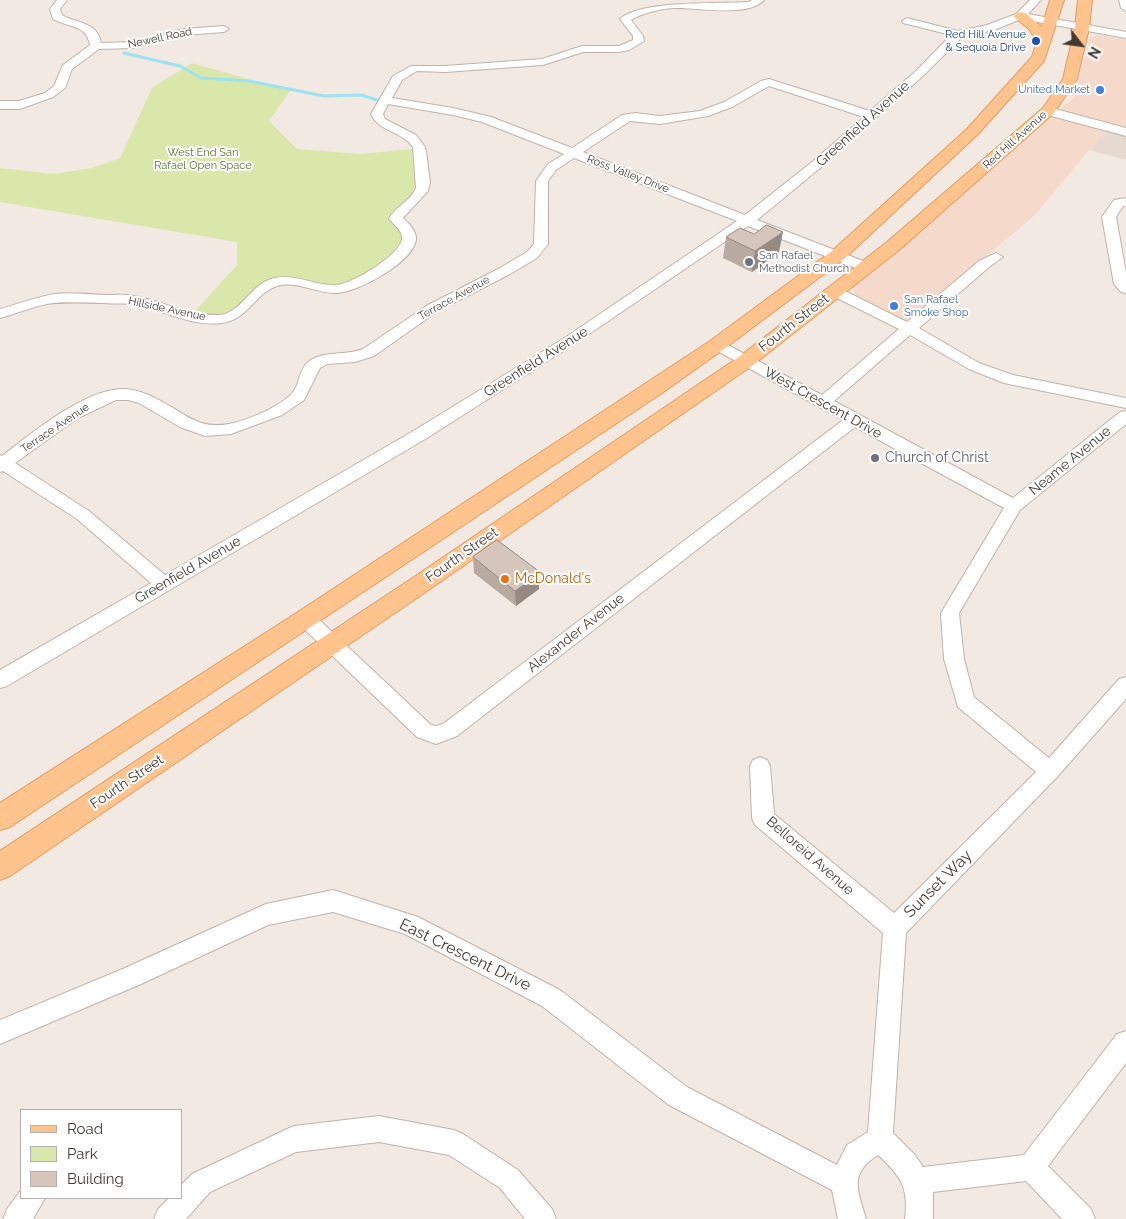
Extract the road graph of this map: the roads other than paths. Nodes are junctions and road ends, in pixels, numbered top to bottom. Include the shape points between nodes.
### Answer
1 (62, 0) edge
2 (759, 0) edge
3 (1036, 0) edge
4 (1085, 0) edge
5 (1124, 0) edge
6 (1056, 1) edge
7 (1126, 8) edge
8 (1020, 16) junction
9 (907, 21) dead end
10 (1049, 22) junction
11 (1082, 28) junction
12 (224, 29) dead end
13 (1125, 32) edge
14 (958, 34) junction
15 (1044, 40) junction
16 (96, 46) junction
17 (445, 68) joint
18 (385, 100) junction
19 (0, 105) edge
20 (1048, 111) junction
21 (871, 115) junction
22 (1126, 132) edge
23 (574, 152) junction
24 (1126, 202) edge
25 (748, 220) junction
26 (914, 228) joint
27 (838, 255) junction
28 (996, 257) dead end
29 (866, 267) junction
30 (1126, 289) edge
31 (834, 291) junction
32 (0, 314) edge
33 (908, 328) junction
34 (717, 345) junction
35 (746, 361) junction
36 (822, 403) junction
37 (1126, 403) edge
38 (1126, 416) edge
39 (853, 420) junction
40 (1, 464) edge
41 (1014, 506) junction
42 (164, 584) junction
43 (306, 620) junction
44 (331, 644) junction
45 (0, 680) edge
46 (1126, 685) edge
47 (760, 766) dead end
48 (1050, 771) junction
49 (0, 818) edge
50 (0, 867) edge
51 (895, 928) junction
52 (0, 1032) edge
53 (1126, 1043) edge
54 (880, 1139) junction
55 (1031, 1167) junction
56 (918, 1181) junction
57 (843, 1182) junction
58 (31, 1199) edge
59 (17, 1219) edge
60 (168, 1219) edge
61 (542, 1219) edge
62 (852, 1219) edge
63 (919, 1219) edge
64 (1082, 1219) edge

1 - 16 street via 55,10 57,17 90,30
2 - 17 street via 752,5 725,8 671,5 627,16 625,19 639,41 629,47 582,49 543,62
3 - 8 street
4 - 11 main road, Red Hill Avenue
5 - 7 street
6 - 10 main road
6 - 11 main road via 1070,23
8 - 10 street
8 - 14 street via 990,28
8 - 15 main road via 1034,26
9 - 14 street
10 - 11 street
10 - 15 main road
11 - 13 street
11 - 20 main road, Red Hill Avenue via 1070,79
12 - 16 street, Newell Road via 184,32 133,45
14 - 21 street, Greenfield Avenue via 920,73
15 - 27 main road, Fourth Street via 1039,58 972,132
16 - 19 street via 67,66 59,88 49,95 20,105
17 - 18 street, Hillside Avenue via 410,70 397,78
18 - 23 street, Ross Valley Drive via 488,118
18 - 32 street, Hillside Avenue via 378,118 401,130 419,148 423,188 396,219 408,234 409,241 404,249 357,284 329,289 273,282 225,319 206,318 135,300 63,298 40,301
20 - 22 street
20 - 26 main road, Red Hill Avenue
21 - 23 street, Terrace Avenue via 778,84 765,83 737,102 706,114 662,120 626,118
21 - 25 street, Greenfield Avenue
23 - 25 street, Ross Valley Drive
23 - 40 street, Terrace Avenue via 552,167 542,181 541,244 532,255 419,316 373,350 348,359 319,362 310,368 298,397 275,412 229,429 200,430 149,401 126,394 115,395 85,407
24 - 30 street via 1119,203 1109,217 1121,284
25 - 27 street, Ross Valley Drive
25 - 42 street, Greenfield Avenue via 571,340 446,418
26 - 29 main road, Fourth Street
27 - 29 street, Ross Valley Drive
27 - 34 main road, Fourth Street
28 - 33 street
29 - 31 main road, Fourth Street
31 - 33 street
31 - 35 main road, Fourth Street
33 - 36 street
33 - 37 street via 974,366 1010,380
34 - 35 street, West Crescent Drive
34 - 43 main road, Fourth Street
35 - 36 street, West Crescent Drive
35 - 44 main road, Fourth Street
36 - 39 street, West Crescent Drive
38 - 41 street, Neame Avenue
39 - 41 street, West Crescent Drive
39 - 44 street, Alexander Avenue via 450,730 436,735 424,731
40 - 42 street via 83,515
41 - 48 street via 950,613 954,660 965,701
42 - 45 street, Greenfield Avenue
43 - 44 street, Alexander Avenue
43 - 49 main road, Fourth Street
44 - 50 main road, Fourth Street
46 - 48 street, Sunset Way
47 - 51 street, Belloreid Avenue via 763,818
48 - 51 street, Sunset Way
51 - 54 street, Sunset Way
52 - 57 street, East Crescent Drive via 266,915 333,901 410,925 551,998 678,1096
53 - 55 street
54 - 56 street via 902,1157
54 - 57 street via 856,1154
55 - 56 street
55 - 64 street
56 - 63 street
57 - 62 street
58 - 59 street
60 - 61 street via 201,1183 294,1140 379,1129 454,1142 509,1179

